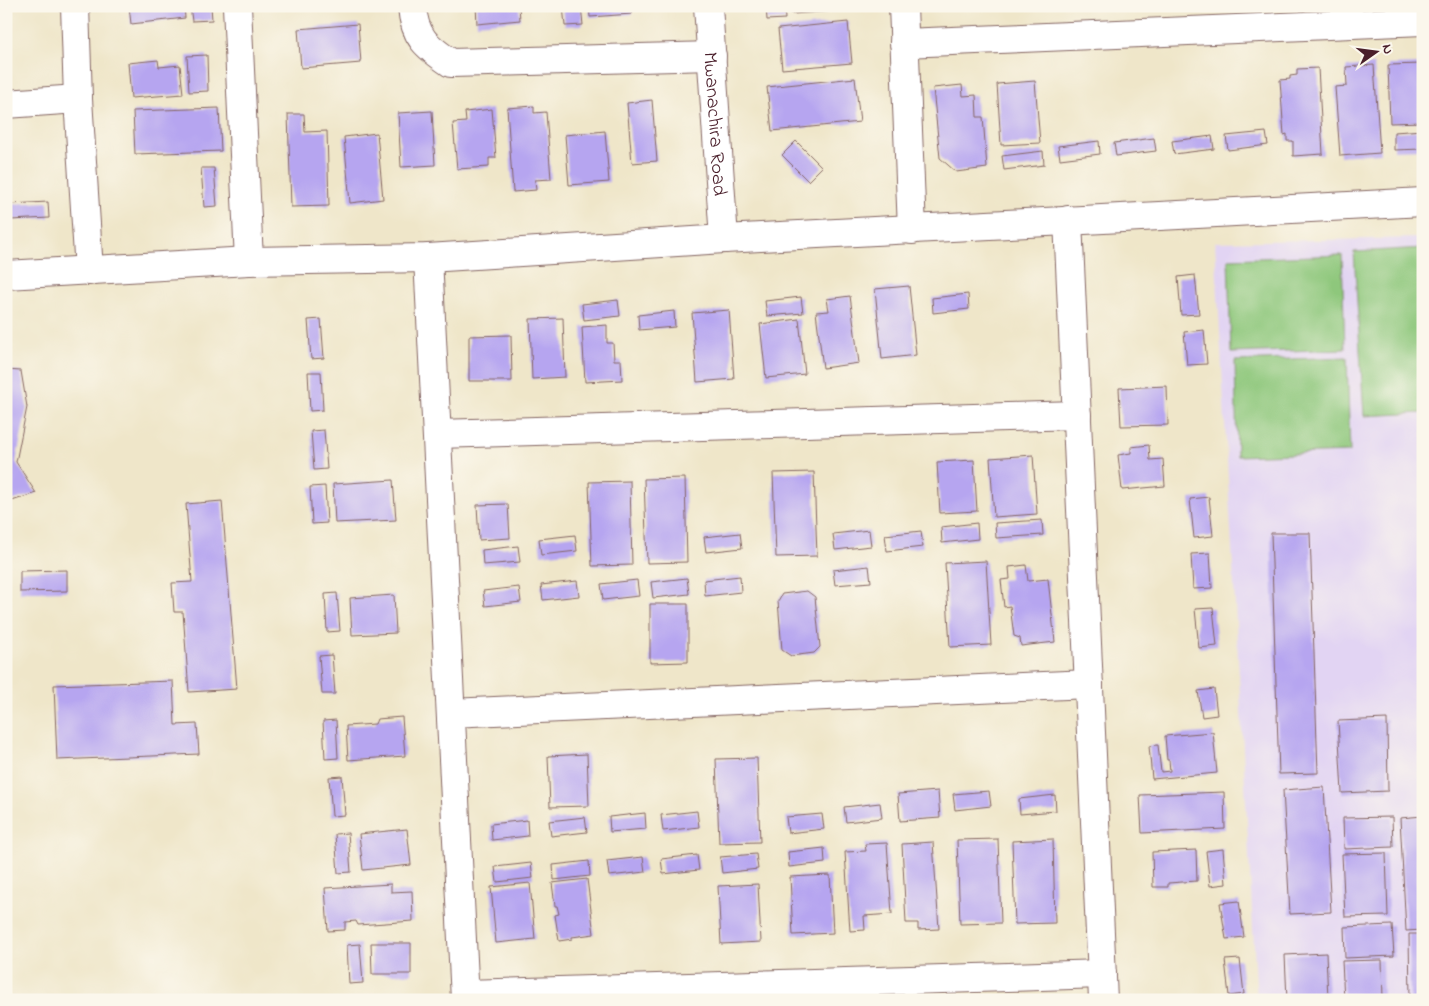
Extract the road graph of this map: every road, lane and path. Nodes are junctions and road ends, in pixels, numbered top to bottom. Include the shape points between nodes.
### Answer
1 (75, 6) edge
2 (237, 6) edge
3 (412, 6) edge
4 (708, 6) edge
5 (903, 6) edge
6 (1423, 21) edge
7 (904, 43) junction
8 (712, 56) junction
9 (78, 99) junction
10 (6, 104) edge
11 (1423, 202) edge
12 (1068, 220) junction
13 (912, 230) junction
14 (724, 239) junction
15 (428, 258) junction
16 (249, 261) junction
17 (89, 271) junction
18 (6, 275) edge
19 (1076, 415) junction
20 (437, 434) junction
21 (1089, 684) junction
22 (451, 713) junction
23 (1102, 987) edge
24 (465, 997) edge

1 - 9 street
2 - 16 street
3 - 8 street via 418,34 432,51 451,63
4 - 8 street, Mwanachira Road
5 - 7 street
6 - 7 street
7 - 13 street
8 - 14 street, Mwanachira Road
9 - 10 street
9 - 17 street
11 - 12 street
12 - 13 street
12 - 19 street
13 - 14 street
14 - 15 street
15 - 16 street
15 - 20 street
16 - 17 street
17 - 18 street
19 - 20 street
19 - 21 street
20 - 22 street
21 - 22 street
21 - 23 street
22 - 24 street
23 - 24 street

